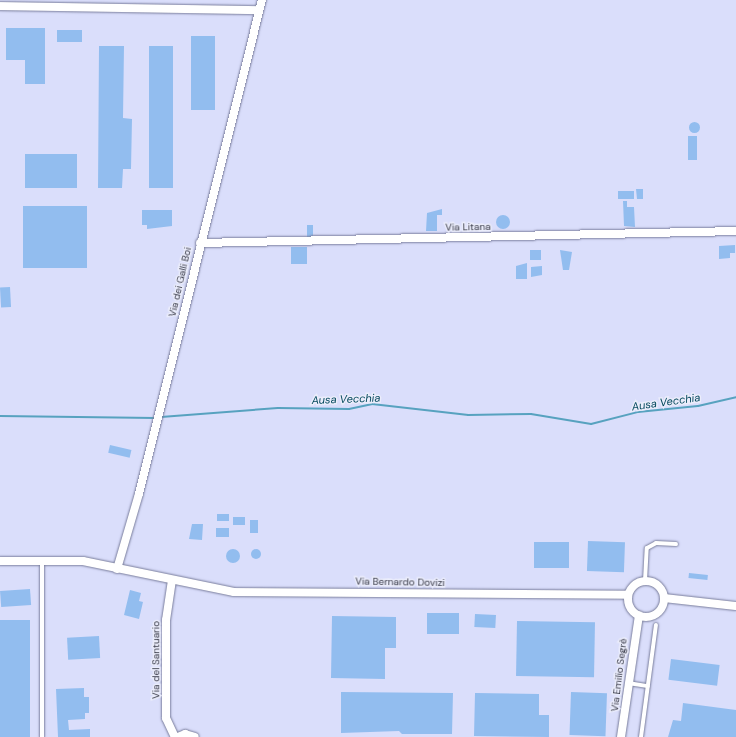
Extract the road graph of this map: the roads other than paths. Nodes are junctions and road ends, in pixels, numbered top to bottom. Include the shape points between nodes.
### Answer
1 (262, 0) edge
2 (0, 6) edge
3 (259, 10) junction
4 (736, 231) edge
5 (200, 243) junction
6 (676, 544) dead end
7 (42, 560) junction
8 (0, 561) edge
9 (117, 569) junction
10 (172, 580) junction
11 (645, 581) junction
12 (628, 595) junction
13 (664, 598) junction
14 (736, 606) edge
15 (639, 615) junction
16 (656, 625) dead end
17 (628, 683) junction
18 (648, 686) junction
19 (42, 737) edge
20 (176, 737) edge
21 (195, 737) edge
22 (621, 737) edge
23 (641, 737) edge

1 - 3 street, Via dei Galli Boi
2 - 3 street
3 - 5 street, Via dei Galli Boi
4 - 5 street, Via Litana
5 - 9 street, Via dei Galli Boi via 161,408
6 - 11 lane via 656,543 647,548
7 - 8 street, Via Bernardo Dovizi
7 - 9 street, Via Bernardo Dovizi via 83,561
7 - 19 lane
9 - 10 street, Via Bernardo Dovizi
10 - 12 street, Via Bernardo Dovizi via 234,592
10 - 20 street, Via del Santuario via 166,620 166,718
11 - 12 street via 634,585
11 - 13 street via 658,585
12 - 15 street via 629,606
13 - 14 street
13 - 15 street via 658,612 647,617
15 - 17 street, Via Emilio Segrè
16 - 18 lane
17 - 18 lane
17 - 22 street, Via Emilio Segrè
18 - 23 lane
20 - 21 street via 185,734

